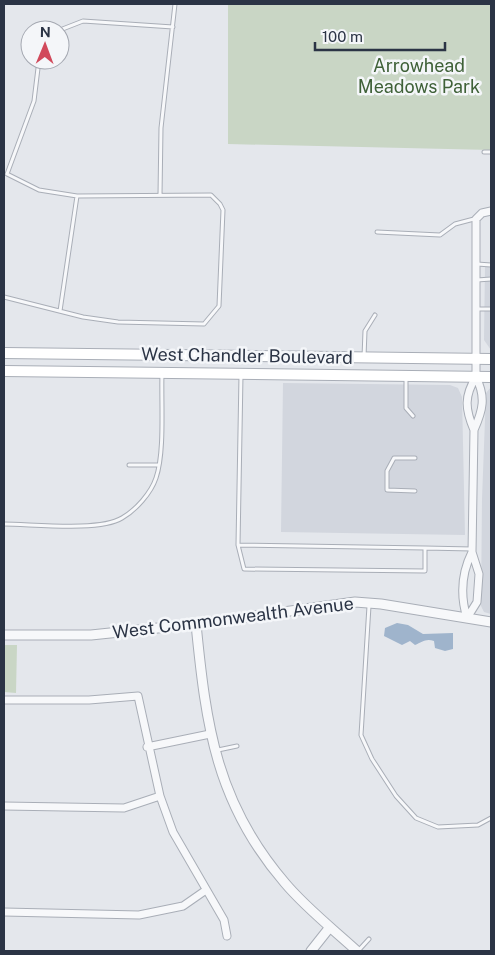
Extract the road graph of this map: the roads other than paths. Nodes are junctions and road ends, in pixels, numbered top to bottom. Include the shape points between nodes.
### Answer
1 (175, 4) edge
2 (70, 26) edge
3 (173, 27) junction
4 (38, 70) edge
5 (484, 152) dead end
6 (491, 152) edge
7 (160, 195) junction
8 (77, 196) junction
9 (491, 211) edge
10 (476, 219) junction
11 (377, 232) dead end
12 (476, 264) junction
13 (491, 265) edge
14 (491, 279) edge
15 (476, 280) junction
16 (4, 297) edge
17 (476, 309) junction
18 (491, 309) edge
19 (60, 312) junction
20 (375, 315) dead end
21 (4, 353) edge
22 (364, 358) junction
23 (491, 359) edge
24 (476, 368) junction
25 (4, 371) edge
26 (162, 374) junction
27 (241, 374) junction
28 (406, 376) junction
29 (491, 377) edge
30 (413, 416) dead end
31 (474, 430) junction
32 (415, 458) dead end
33 (129, 465) dead end
34 (158, 465) junction
35 (414, 491) dead end
36 (4, 524) edge
37 (238, 545) junction
38 (425, 548) junction
39 (472, 551) junction
40 (369, 602) junction
41 (467, 618) junction
42 (491, 622) edge
43 (196, 624) junction
44 (4, 635) edge
45 (4, 700) edge
46 (210, 734) junction
47 (237, 746) dead end
48 (147, 747) junction
49 (214, 751) junction
50 (160, 796) junction
51 (4, 806) edge
52 (491, 818) edge
53 (206, 890) junction
54 (4, 912) edge
55 (330, 927) junction
56 (227, 936) dead end
57 (369, 939) dead end
58 (311, 951) edge
59 (357, 951) edge

1 - 3 lane
2 - 3 lane via 83,21
3 - 7 lane via 161,128
4 - 8 lane via 34,101 7,174 39,190
5 - 6 lane
7 - 8 lane
7 - 19 lane via 211,195 223,210 218,306 211,317 204,324 118,322
8 - 19 lane
9 - 10 street
10 - 11 lane via 455,224 440,235
10 - 12 street
12 - 13 lane
12 - 15 street
14 - 15 lane
15 - 17 street
16 - 19 lane
17 - 18 lane
17 - 24 street
20 - 22 lane via 366,331
21 - 22 main road, West Chandler Boulevard
22 - 24 main road, West Chandler Boulevard
23 - 24 main road, West Chandler Boulevard
24 - 28 main road, West Chandler Boulevard
24 - 29 main road, West Chandler Boulevard
24 - 31 street via 483,390 481,414
24 - 31 street via 468,390 467,414
25 - 26 main road, West Chandler Boulevard
26 - 27 main road, West Chandler Boulevard
26 - 34 lane
27 - 28 main road, West Chandler Boulevard
27 - 37 lane
28 - 30 lane via 406,408
31 - 39 street
32 - 35 lane via 394,458 386,471 387,490
33 - 34 lane
34 - 36 lane via 156,478 143,500 121,519 94,526
37 - 38 lane
37 - 38 lane via 244,569 425,572
38 - 39 lane
39 - 41 street via 465,566 461,599
39 - 41 street via 479,574 478,602
40 - 41 street, West Commonwealth Avenue
40 - 43 street, West Commonwealth Avenue via 341,603
40 - 52 lane via 361,731 372,759 396,796 416,818 438,827 478,826
41 - 42 street, West Commonwealth Avenue
43 - 44 street, West Commonwealth Avenue via 91,635
43 - 46 street
45 - 48 street via 89,700 138,696
46 - 48 street
46 - 49 street
47 - 49 lane
48 - 50 street
49 - 55 street via 231,800 252,839 286,884
50 - 51 street via 124,808
50 - 53 street via 173,832
53 - 54 street via 183,906 139,915
53 - 56 street via 224,920
55 - 58 street
55 - 59 street
57 - 59 lane

